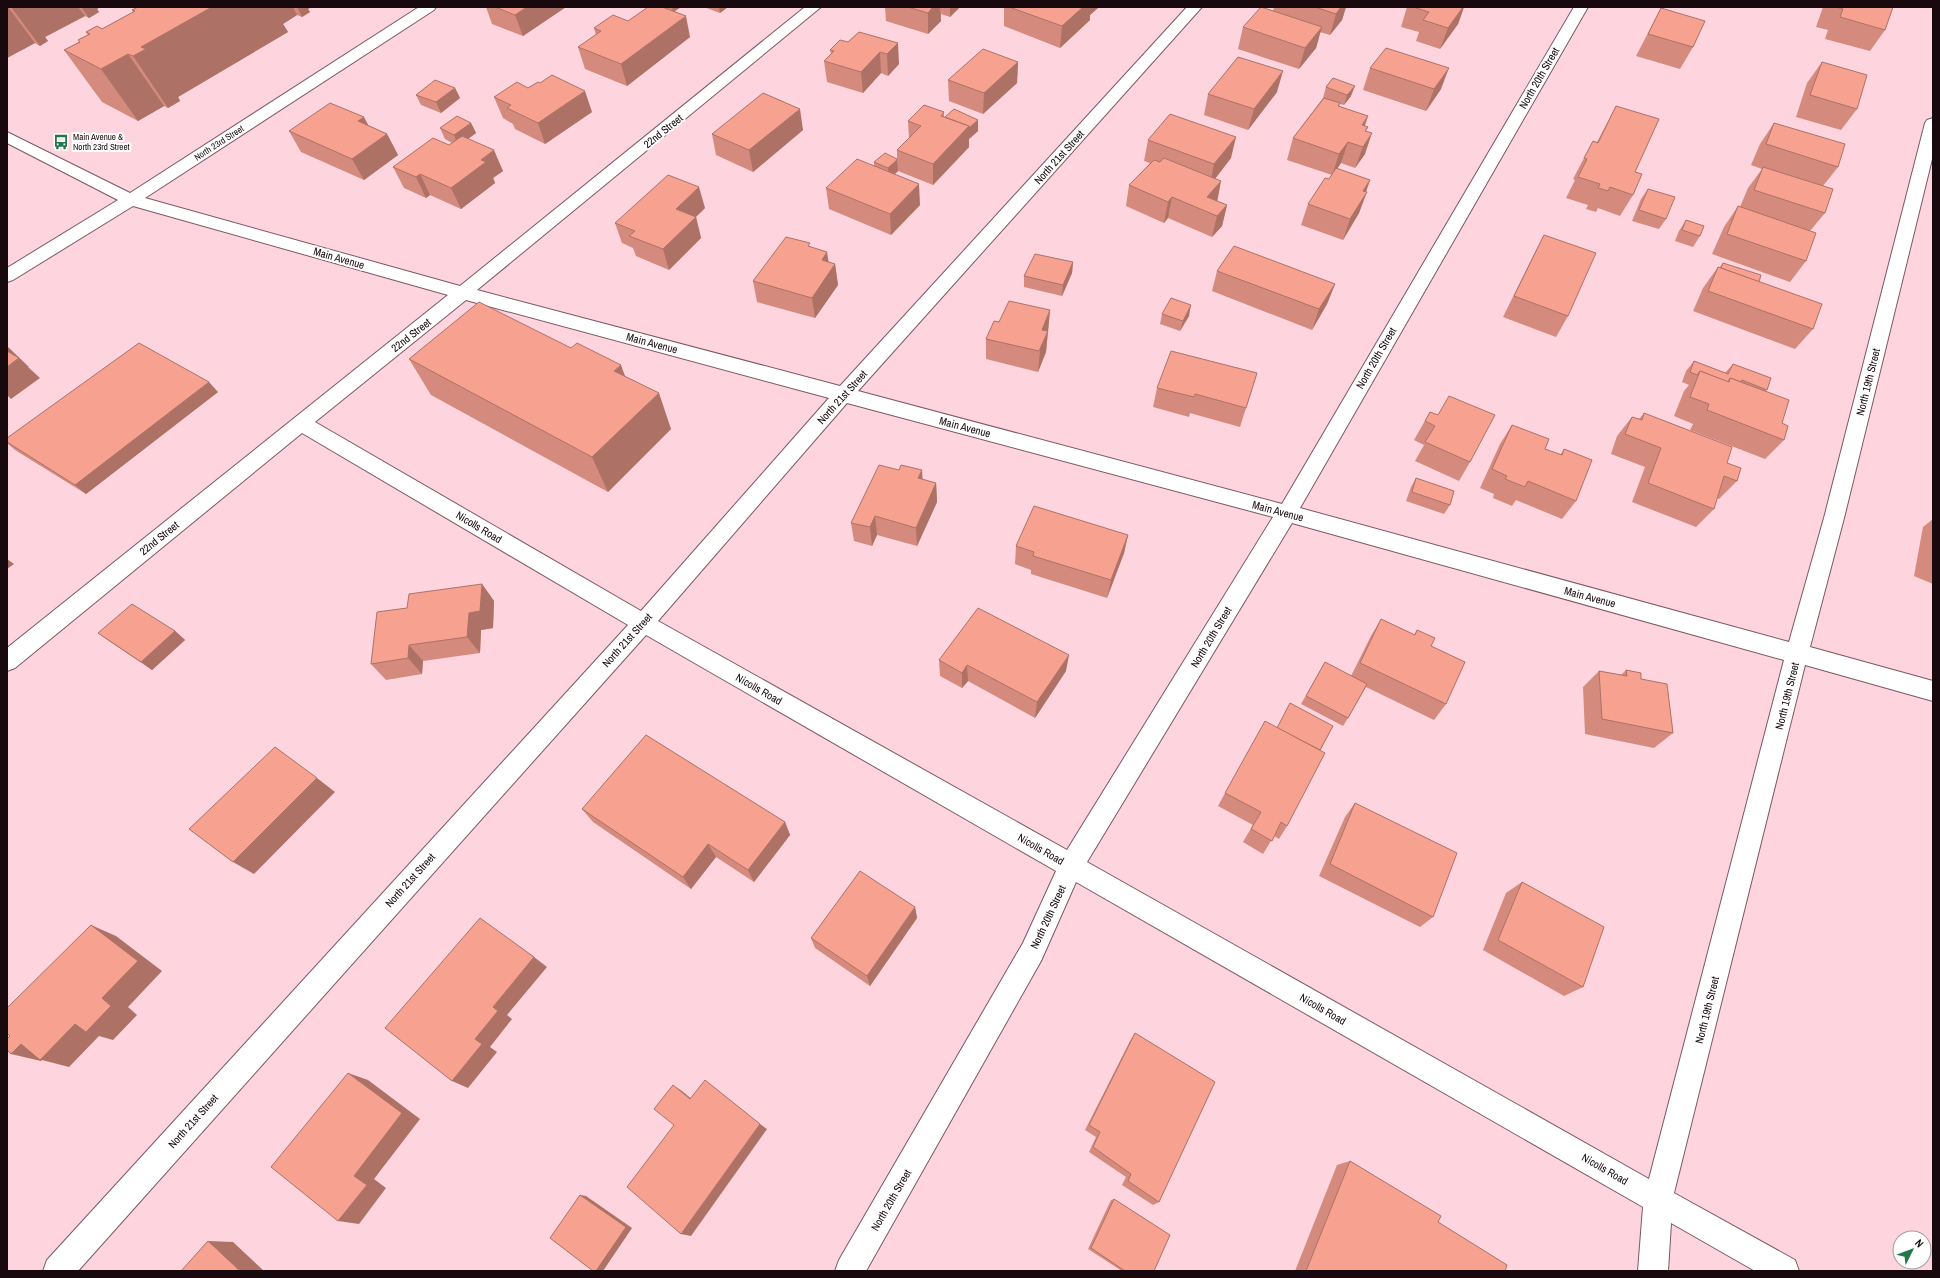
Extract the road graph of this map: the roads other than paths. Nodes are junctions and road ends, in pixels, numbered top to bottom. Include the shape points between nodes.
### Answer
1 (429, 7) edge
2 (814, 7) edge
3 (1195, 7) edge
4 (1581, 7) edge
5 (1933, 123) edge
6 (7, 137) edge
7 (131, 200) junction
8 (7, 276) edge
9 (464, 293) junction
10 (844, 395) junction
11 (301, 423) junction
12 (1287, 513) junction
13 (643, 623) junction
14 (1797, 654) junction
15 (7, 661) edge
16 (1933, 691) edge
17 (1072, 866) junction
18 (1658, 1199) junction
19 (58, 1271) edge
20 (850, 1271) edge
21 (1653, 1271) edge
22 (1784, 1271) edge

1 - 7 street, North 23rd Street
2 - 9 street, 22nd Street
3 - 10 street, North 21st Street
4 - 12 street, North 20th Street
5 - 14 street, North 19th Street via 1834,518
6 - 7 street, Main Avenue
7 - 8 street, North 23rd Street
7 - 9 street, Main Avenue
9 - 10 street, Main Avenue
9 - 11 street, 22nd Street
10 - 12 street, Main Avenue
10 - 13 street, North 21st Street
11 - 13 street, Nicolls Road
11 - 15 street, 22nd Street
12 - 14 street, Main Avenue
12 - 17 street, North 20th Street
13 - 17 street, Nicolls Road
13 - 19 street, North 21st Street
14 - 16 street, Main Avenue
14 - 18 street, North 19th Street
17 - 18 street, Nicolls Road
17 - 20 street, North 20th Street via 1032,952
18 - 21 street, North 19th Street
18 - 22 street, Nicolls Road

